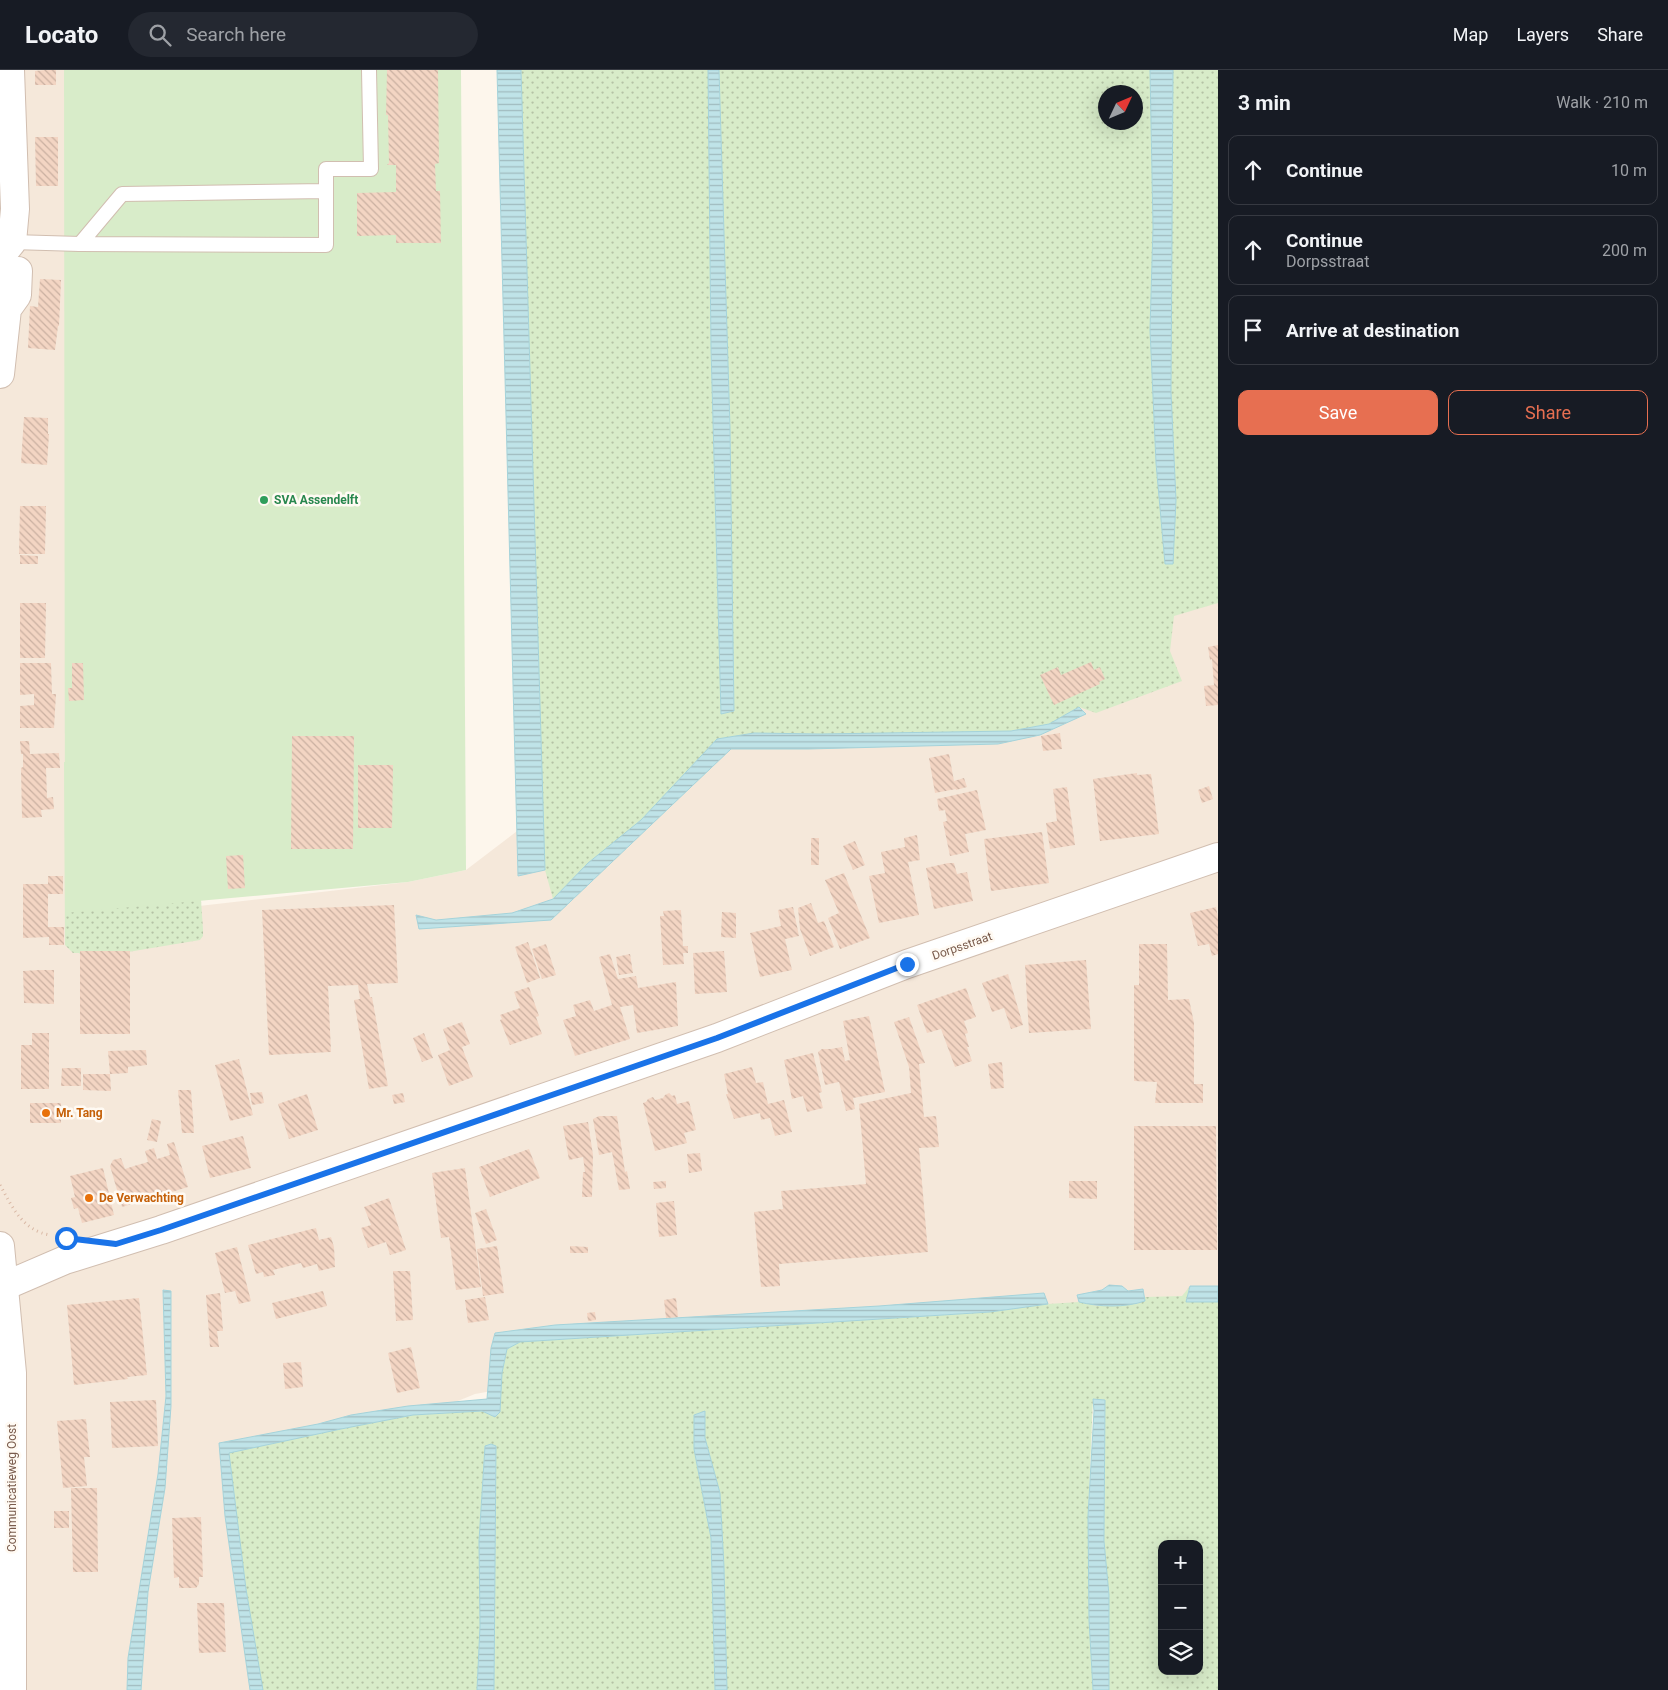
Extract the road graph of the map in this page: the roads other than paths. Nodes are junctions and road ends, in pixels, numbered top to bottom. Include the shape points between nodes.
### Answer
1 (10, 70) edge
2 (369, 70) edge
3 (326, 191) junction
4 (12, 242) junction
5 (80, 244) junction
6 (2, 297) edge
7 (0, 374) edge
8 (1218, 857) edge
9 (0, 1246) edge
10 (2, 1287) edge
11 (12, 1690) edge

1 - 4 street via 15,209
2 - 3 lane via 371,169 326,169
3 - 5 lane via 122,194
3 - 5 lane via 326,245
4 - 5 lane
4 - 6 street via 19,255 17,294
6 - 7 street
8 - 10 street, Dorpsstraat via 907,964 717,1038 66,1260
9 - 10 street, Communicatieweg Oost
10 - 11 street, Communicatieweg Oost via 12,1374

